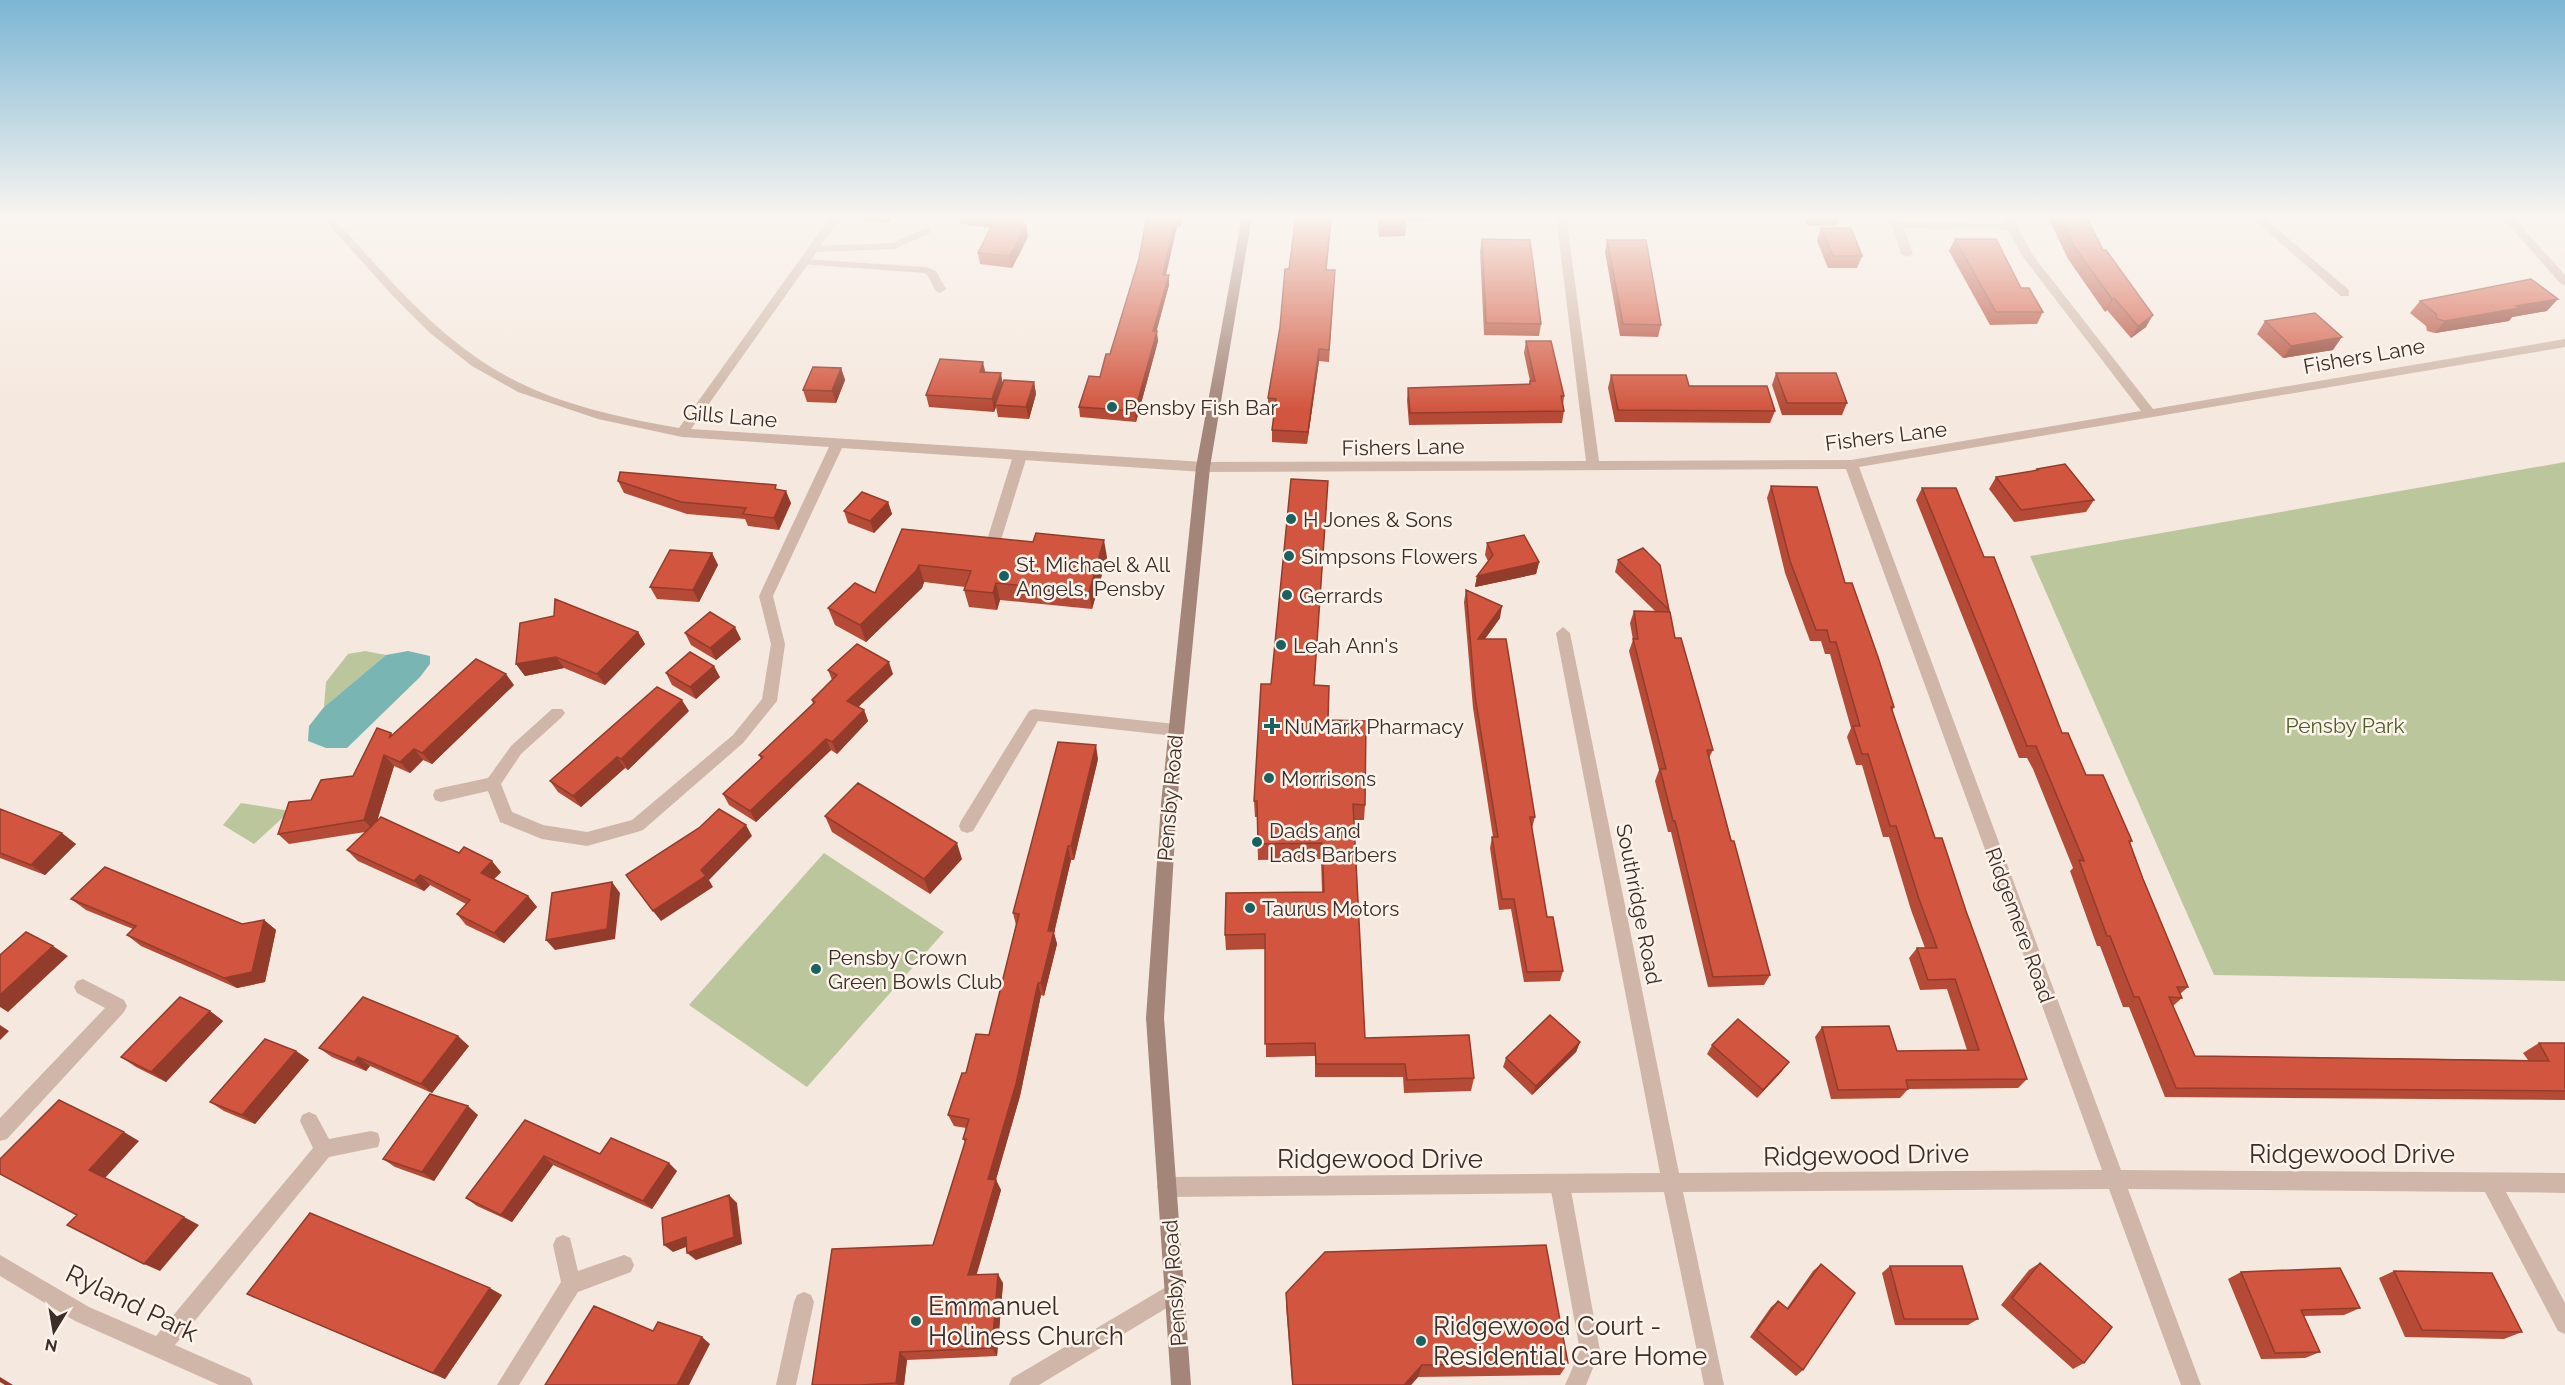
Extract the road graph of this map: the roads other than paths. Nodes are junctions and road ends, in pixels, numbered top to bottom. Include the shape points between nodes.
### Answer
1 (385, 281) edge
2 (791, 281) edge
3 (936, 281) edge
4 (1236, 281) edge
5 (1570, 281) edge
6 (2047, 281) edge
7 (2331, 281) edge
8 (940, 289) dead end
9 (2345, 293) dead end
10 (2565, 343) edge
11 (2150, 414) junction
12 (682, 433) junction
13 (837, 444) junction
14 (1020, 456) junction
15 (1593, 464) junction
16 (1851, 464) junction
17 (1203, 467) junction
18 (994, 540) edge
19 (1563, 633) dead end
20 (557, 713) dead end
21 (1175, 730) junction
22 (493, 783) junction
23 (441, 795) dead end
24 (967, 826) dead end
25 (83, 987) dead end
26 (309, 1121) dead end
27 (0, 1132) edge
28 (371, 1140) dead end
29 (324, 1149) junction
30 (2114, 1179) junction
31 (2490, 1182) junction
32 (2565, 1183) edge
33 (1672, 1184) junction
34 (1560, 1185) junction
35 (1167, 1187) junction
36 (563, 1245) dead end
37 (0, 1265) edge
38 (624, 1265) dead end
39 (571, 1284) junction
40 (1173, 1293) junction
41 (804, 1302) dead end
42 (2565, 1324) edge
43 (159, 1348) junction
44 (238, 1384) edge
45 (507, 1385) edge
46 (786, 1385) edge
47 (1019, 1385) edge
48 (1181, 1385) edge
49 (1575, 1385) edge
50 (1714, 1385) edge
51 (2192, 1385) edge

1 - 12 street, Gills Lane via 413,311 477,364 534,394 617,422
2 - 12 street
3 - 8 street
4 - 17 main road, Pensby Road
5 - 15 street
6 - 11 street
7 - 9 street
10 - 11 street, Fishers Lane
11 - 16 street, Fishers Lane
12 - 13 street, Gills Lane
13 - 14 street, Gills Lane
13 - 22 street via 766,596 778,644 769,701 738,739 637,825 587,839 542,832 506,817
14 - 17 street, Gills Lane
14 - 18 street
15 - 16 street, Fishers Lane
15 - 17 street, Fishers Lane
16 - 30 street, Ridgemere Road
17 - 21 main road, Pensby Road
19 - 33 street, Southridge Road
20 - 22 street via 516,750
21 - 24 street via 1034,715
21 - 35 main road, Pensby Road via 1155,1018
22 - 23 street
25 - 27 street via 118,1006
26 - 29 street
28 - 29 street
29 - 43 street
30 - 31 street, Ridgewood Drive
30 - 33 street, Ridgewood Drive
30 - 51 street, Ridgemere Road
31 - 32 street, Ridgewood Drive
31 - 42 street
33 - 34 street, Ridgewood Drive
33 - 50 street, Southridge Road
34 - 35 street, Ridgewood Drive
34 - 49 street via 1590,1351
35 - 40 main road, Pensby Road
36 - 39 street
37 - 43 street, Ryland Park via 82,1314
38 - 39 street
39 - 45 street
40 - 47 street
40 - 48 main road, Pensby Road
41 - 46 street
43 - 44 street, Ryland Park

